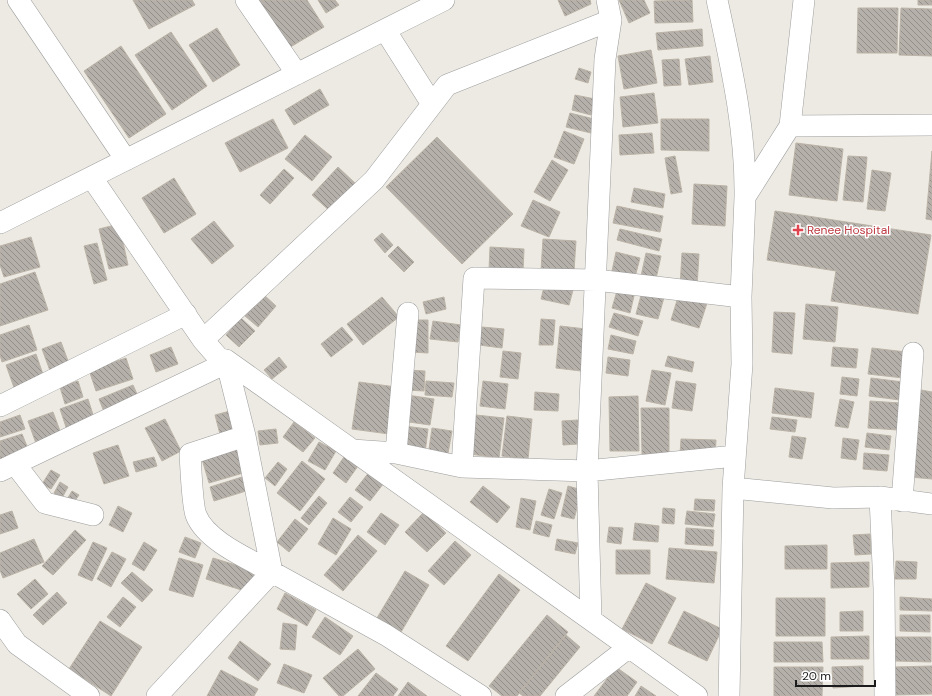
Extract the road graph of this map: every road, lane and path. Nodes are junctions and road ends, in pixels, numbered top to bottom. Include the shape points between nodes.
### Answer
1 (18, 0) edge
2 (246, 0) edge
3 (716, 0) edge
4 (804, 0) edge
5 (438, 2) edge
6 (609, 10) edge
7 (385, 30) junction
8 (297, 74) junction
9 (432, 104) junction
10 (932, 125) edge
11 (790, 126) junction
12 (126, 160) junction
13 (92, 178) junction
14 (745, 196) junction
15 (0, 223) edge
16 (596, 280) junction
17 (741, 297) junction
18 (408, 313) dead end
19 (186, 314) junction
20 (203, 340) junction
21 (913, 353) dead end
22 (225, 362) junction
23 (0, 406) edge
24 (245, 436) junction
25 (352, 450) junction
26 (396, 454) junction
27 (734, 456) junction
28 (7, 467) edge
29 (462, 467) junction
30 (587, 471) junction
31 (733, 488) junction
32 (880, 497) junction
33 (902, 501) junction
34 (932, 504) edge
35 (93, 515) dead end
36 (272, 572) junction
37 (0, 620) edge
38 (591, 620) junction
39 (628, 648) junction
40 (89, 696) edge
41 (156, 696) edge
42 (481, 696) edge
43 (566, 696) edge
44 (698, 696) edge
45 (728, 696) edge
46 (885, 696) edge

1 - 12 street
2 - 8 street
3 - 14 street via 736,86 745,163
4 - 11 street
5 - 7 street
6 - 9 street via 447,85
6 - 16 street
7 - 8 street
7 - 9 street
8 - 12 street
9 - 20 street via 374,180
10 - 11 street
11 - 14 street
12 - 13 street
13 - 15 street
13 - 19 street
14 - 17 street
16 - 17 street
16 - 29 street via 474,278
16 - 30 street
17 - 27 street via 742,364
18 - 26 street
19 - 20 street
19 - 23 street
20 - 22 street
21 - 33 street
22 - 24 street
22 - 25 street
22 - 28 street
24 - 36 street
24 - 36 street via 190,454 196,515 204,528 216,539
25 - 26 street
25 - 38 street
26 - 29 street
27 - 30 street
27 - 31 street
28 - 35 street via 45,503
29 - 30 street
30 - 38 street
31 - 32 street via 833,498
31 - 45 street
32 - 33 street
32 - 46 street
33 - 34 street
36 - 41 street
36 - 42 street via 386,635
37 - 40 street via 17,644
38 - 39 street
39 - 43 street
39 - 44 street

